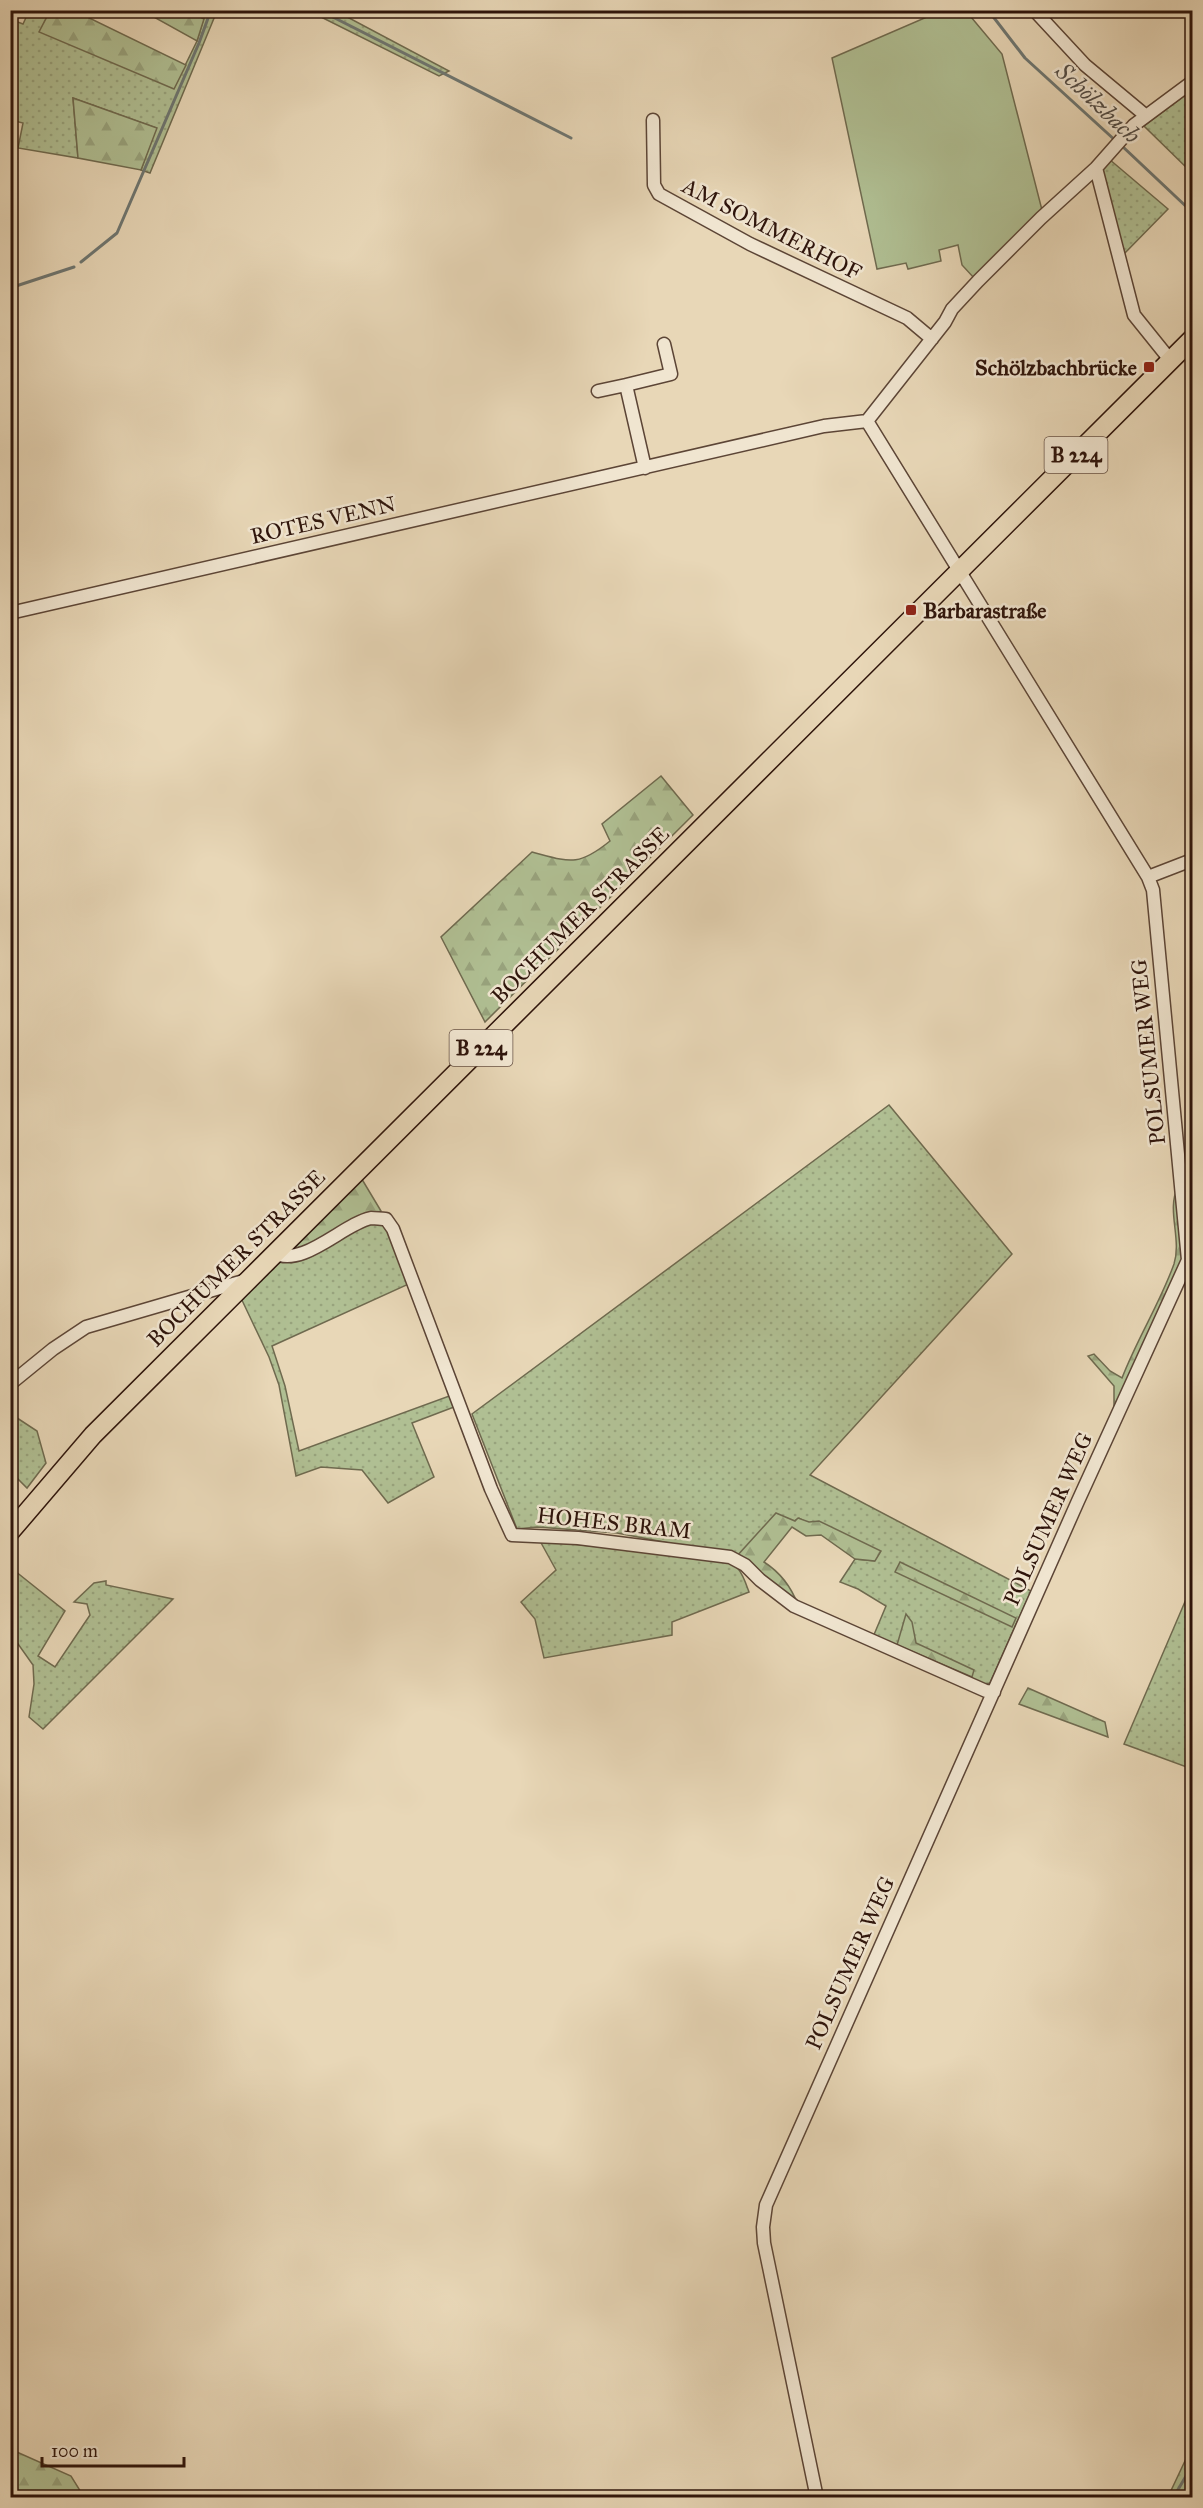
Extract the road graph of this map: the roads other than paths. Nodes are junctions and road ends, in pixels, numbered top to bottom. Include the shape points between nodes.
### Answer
1 (1034, 10) edge
2 (1192, 82) edge
3 (1145, 115) junction
4 (653, 120) dead end
5 (1096, 168) junction
6 (932, 339) junction
7 (1192, 339) edge
8 (664, 344) dead end
9 (1170, 361) junction
10 (626, 385) junction
11 (598, 391) dead end
12 (867, 421) junction
13 (645, 468) junction
14 (959, 570) junction
15 (10, 613) edge
16 (1192, 860) edge
17 (1148, 877) junction
18 (274, 1253) junction
19 (247, 1280) junction
20 (10, 1384) edge
21 (10, 1532) edge
22 (994, 1692) junction
23 (817, 2498) edge

1 - 3 street via 1085,65
2 - 3 street
3 - 5 street
4 - 6 street, AM SOMMERHOF via 654,185 659,195 750,244 907,318
5 - 6 street via 978,281
5 - 9 street via 1134,315
6 - 12 street
7 - 9 main road, BOCHUMER STRASSE / B 224
8 - 10 street via 671,374
9 - 14 main road, BOCHUMER STRASSE / B 224
10 - 11 street
10 - 13 street
12 - 13 street, ROTES VENN via 824,426
12 - 14 street
13 - 15 street, ROTES VENN
14 - 17 street, POLSUMER WEG
14 - 18 main road, BOCHUMER STRASSE / B 224
16 - 17 street
17 - 22 street, POLSUMER WEG via 1154,901 1188,1260
18 - 19 main road, BOCHUMER STRASSE / B 224
18 - 22 street, HOHES BRAM via 293,1255 372,1218 386,1219 512,1535 578,1538 730,1557 794,1606
19 - 20 street via 86,1327
19 - 21 main road, BOCHUMER STRASSE / B 224 via 93,1435
22 - 23 street, POLSUMER WEG via 764,2212 764,2243

